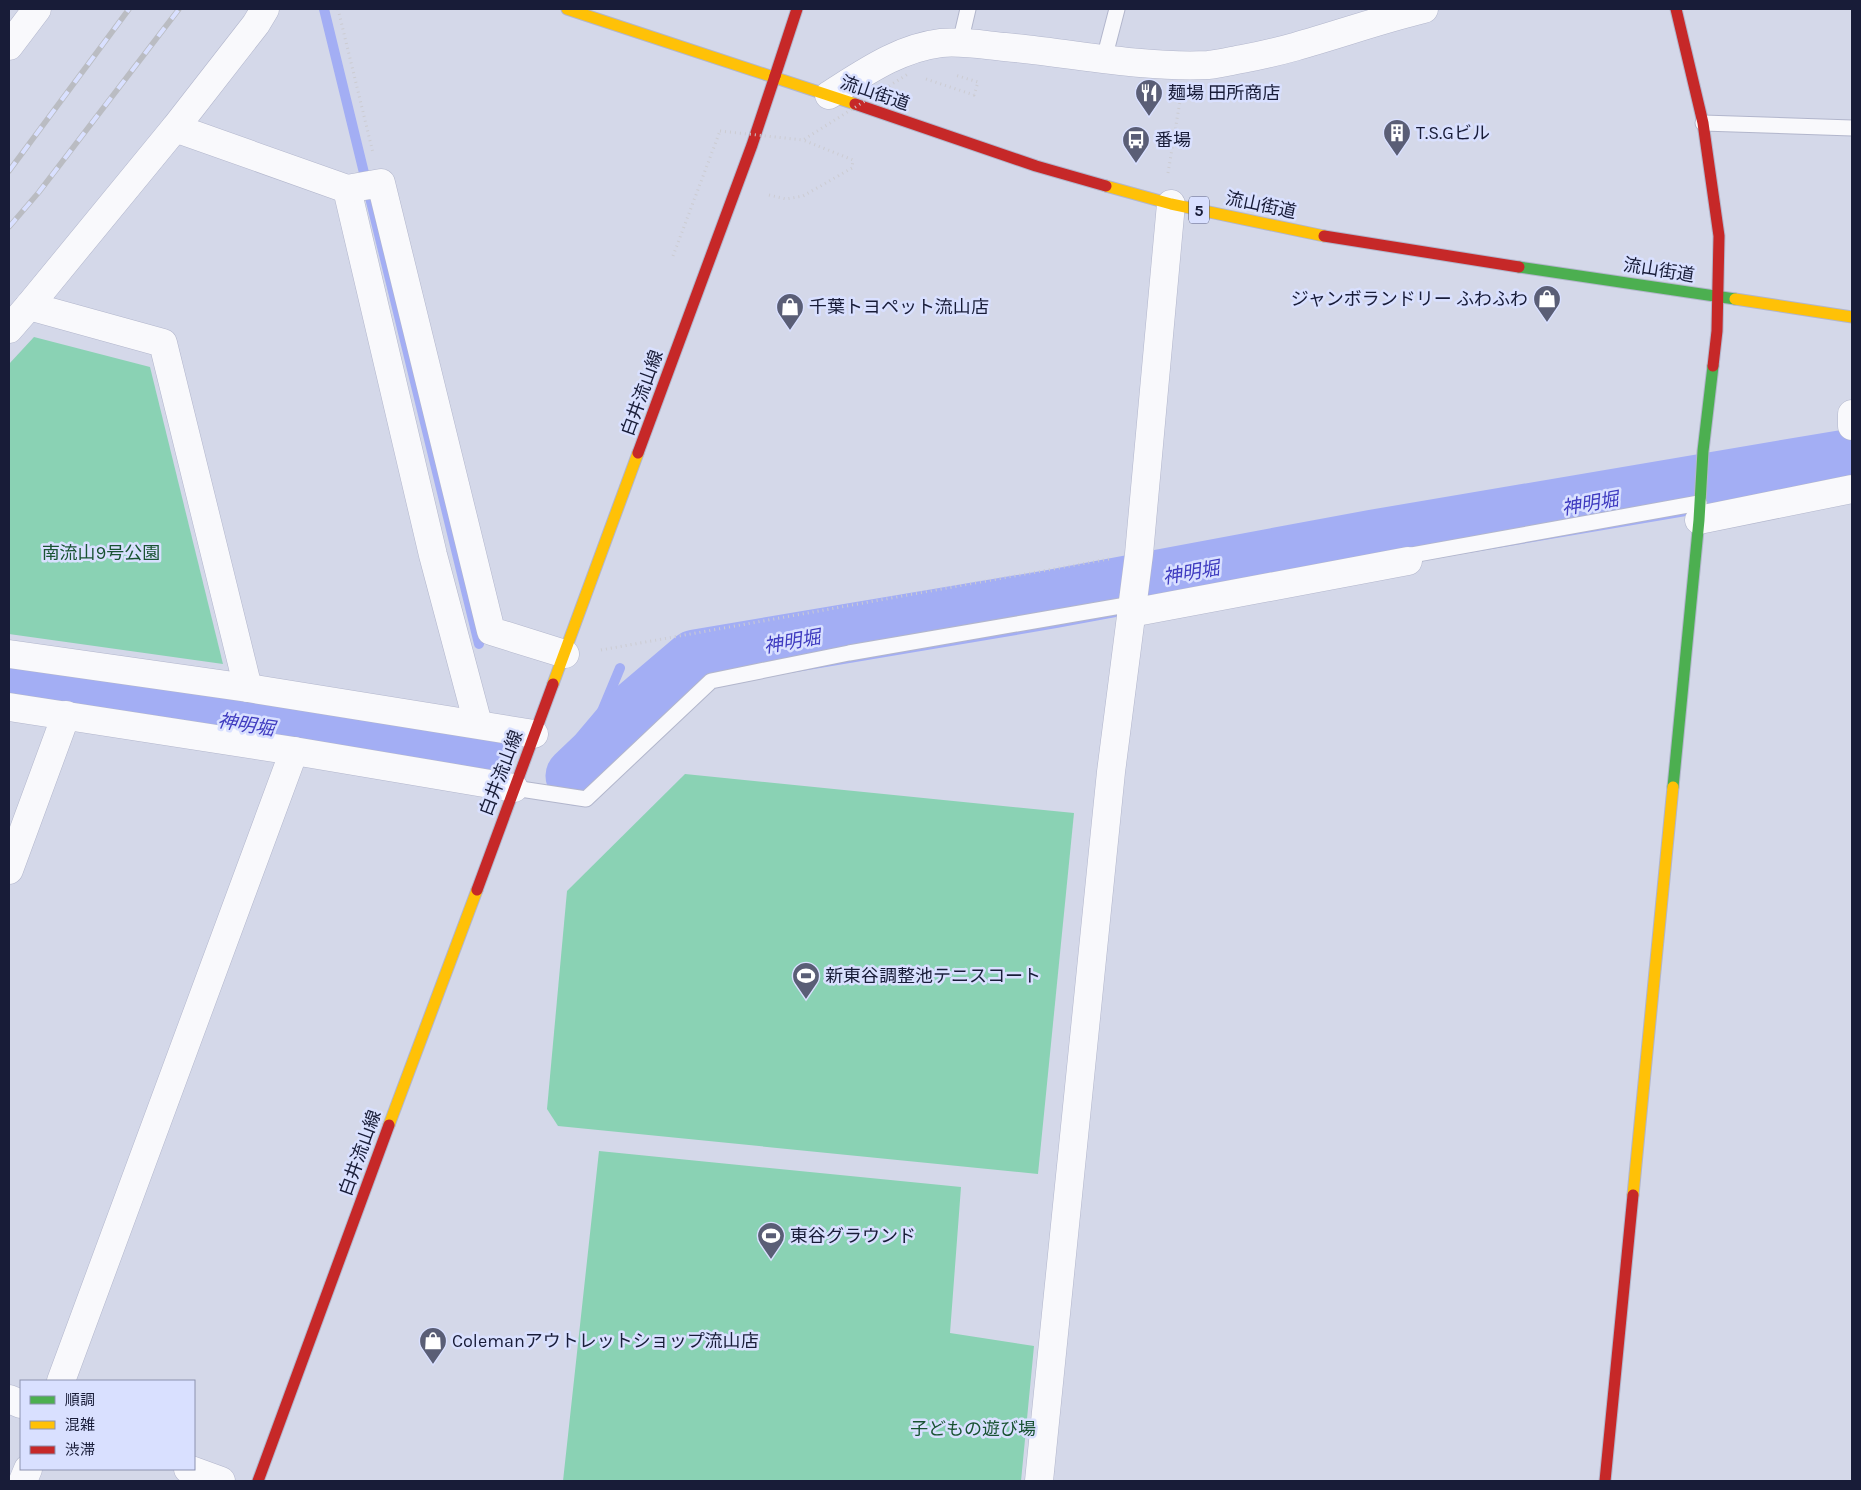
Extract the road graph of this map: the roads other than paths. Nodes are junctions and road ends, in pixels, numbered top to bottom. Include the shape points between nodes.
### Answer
1 (37, 9) edge
2 (265, 9) edge
3 (568, 9) edge
4 (797, 9) edge
5 (968, 9) edge
6 (1117, 9) edge
7 (1424, 9) edge
8 (1676, 9) edge
9 (1364, 17) edge
10 (960, 43) junction
11 (9, 46) edge
12 (1104, 60) junction
13 (775, 76) junction
14 (829, 95) junction
15 (1703, 123) junction
16 (175, 128) junction
17 (1852, 128) edge
18 (347, 189) junction
19 (1167, 203) junction
20 (1718, 297) junction
21 (29, 306) junction
22 (1852, 317) edge
23 (9, 329) edge
24 (1852, 489) edge
25 (1699, 511) junction
26 (1408, 561) joint
27 (1132, 606) junction
28 (9, 654) edge
29 (565, 654) junction
30 (248, 688) junction
31 (9, 707) edge
32 (66, 715) junction
33 (478, 724) junction
34 (534, 734) junction
35 (294, 751) junction
36 (514, 788) junction
37 (9, 870) edge
38 (61, 1380) edge
39 (191, 1470) edge
40 (220, 1481) edge
41 (258, 1481) edge
42 (1039, 1481) edge
43 (1605, 1481) edge

1 - 11 street
2 - 16 street
3 - 13 main road, 流山街道 / 5
4 - 13 main road, 白井流山線
5 - 10 lane
6 - 12 lane
7 - 9 street
8 - 15 main road
9 - 12 street via 1267,55 1210,65
10 - 12 street via 1035,49
10 - 14 street via 940,43 880,63
13 - 14 main road, 流山街道 / 5
13 - 29 main road, 白井流山線
14 - 19 main road, 流山街道 / 5 via 1036,166
15 - 17 lane
15 - 20 main road via 1719,236
16 - 18 street
16 - 21 street
18 - 29 street via 381,183 491,631
18 - 33 street via 433,555
19 - 20 main road, 流山街道 / 5 via 1310,233
19 - 27 street
20 - 22 main road, 流山街道 / 5
20 - 25 main road
21 - 23 street
21 - 30 street via 163,343
24 - 25 street
25 - 26 lane via 1412,555
25 - 43 main road
26 - 27 street
27 - 36 lane via 849,653 711,681 586,799
27 - 42 street via 1099,881
28 - 30 street
29 - 34 main road, 白井流山線
30 - 33 street
31 - 32 street
32 - 35 street
32 - 37 street
33 - 34 street
34 - 36 main road, 白井流山線
35 - 36 street
35 - 38 street
36 - 41 main road, 白井流山線
39 - 40 street

